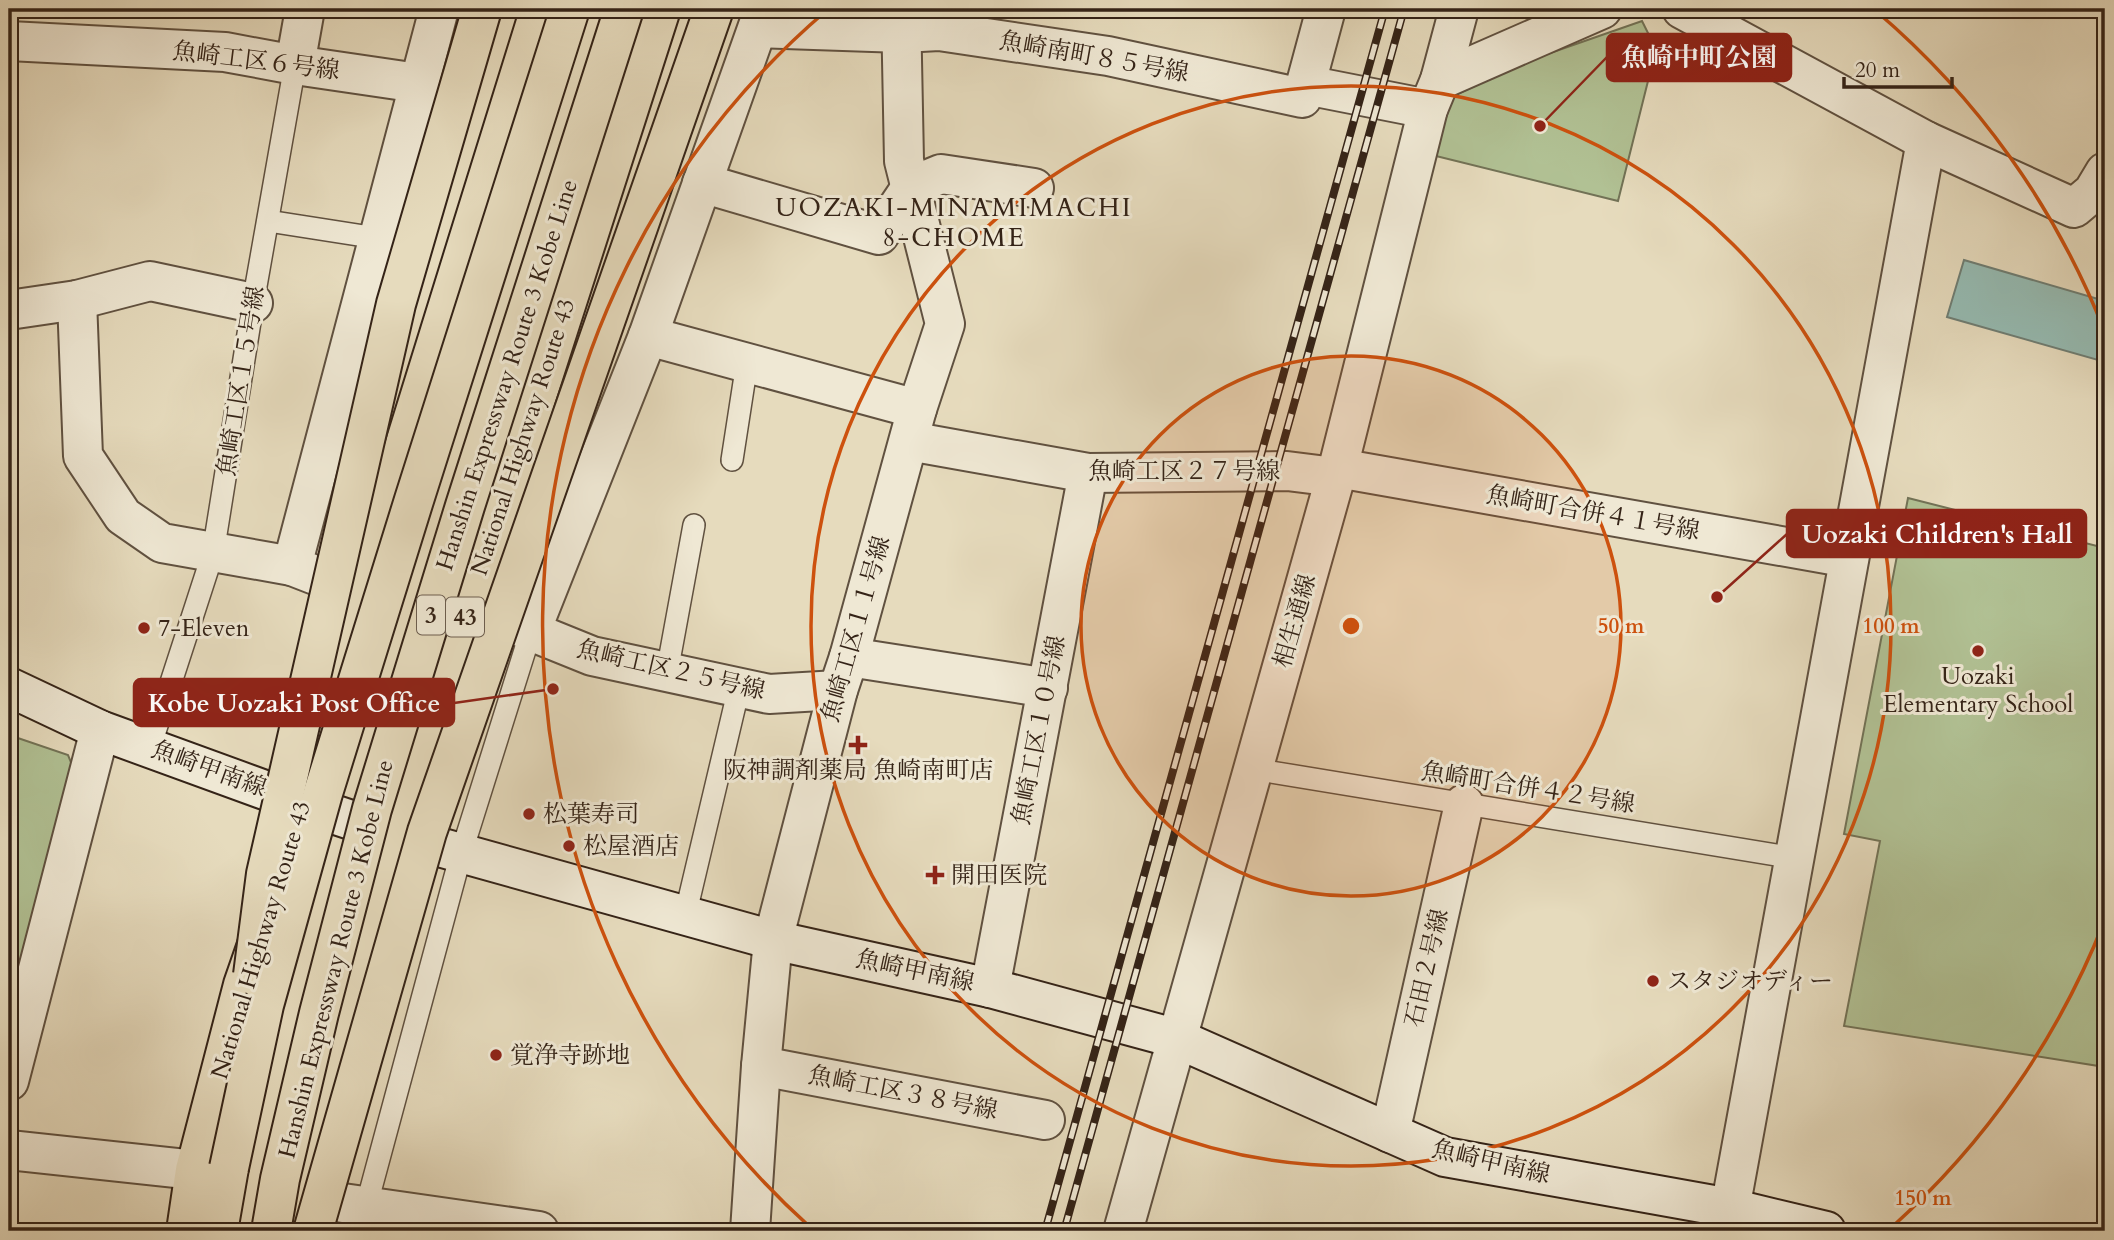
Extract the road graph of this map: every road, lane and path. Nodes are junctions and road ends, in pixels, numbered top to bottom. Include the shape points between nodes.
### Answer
1 (305, 9) edge
2 (439, 9) edge
3 (482, 9) edge
4 (540, 9) edge
5 (570, 9) edge
6 (624, 9) edge
7 (661, 9) edge
8 (714, 9) edge
9 (1325, 9) edge
10 (1459, 9) edge
11 (1602, 9) edge
12 (1682, 9) edge
13 (761, 18) edge
14 (902, 21) edge
15 (9, 41) edge
16 (295, 65) junction
17 (418, 83) junction
18 (1304, 92) junction
19 (1434, 94) junction
20 (1926, 141) junction
21 (2105, 172) edge
22 (702, 183) junction
23 (912, 186) junction
24 (1034, 188) dead end
25 (268, 221) junction
26 (377, 238) junction
27 (77, 300) junction
28 (253, 303) junction
29 (9, 310) edge
30 (648, 336) junction
31 (747, 363) junction
32 (913, 425) junction
33 (732, 460) dead end
34 (1336, 472) junction
35 (1088, 473) junction
36 (694, 525) dead end
37 (213, 552) junction
38 (1849, 558) junction
39 (292, 566) junction
40 (359, 592) junction
41 (469, 606) junction
42 (531, 631) junction
43 (667, 672) junction
44 (844, 673) junction
45 (9, 687) edge
46 (739, 688) junction
47 (1048, 688) junction
48 (100, 730) junction
49 (150, 747) junction
50 (1253, 769) junction
51 (303, 804) junction
52 (1464, 804) junction
53 (396, 835) junction
54 (461, 854) junction
55 (1794, 858) junction
56 (685, 916) junction
57 (773, 940) junction
58 (990, 988) junction
59 (1178, 1039) junction
60 (761, 1066) junction
61 (9, 1081) edge
62 (1045, 1120) dead end
63 (1391, 1133) junction
64 (9, 1150) edge
65 (212, 1169) junction
66 (364, 1219) edge
67 (302, 1220) edge
68 (1728, 1220) edge
69 (467, 1226) edge
70 (186, 1231) edge
71 (218, 1231) edge
72 (271, 1231) edge
73 (539, 1231) edge
74 (750, 1231) edge
75 (1123, 1231) edge
76 (1826, 1231) edge

1 - 16 street, 魚崎工区１５号線
2 - 17 street
3 - 65 highway, bridge via 396,304 266,874
4 - 40 highway, National Highway Route 43
5 - 65 highway, Hanshin Expressway Route 3 Kobe Line / 3, bridge via 323,793
6 - 72 highway, Hanshin Expressway Route 3 Kobe Line / 3, bridge via 372,809 319,1013
7 - 41 highway, National Highway Route 43 / 43
8 - 67 highway, bridge via 427,832
9 - 18 street
10 - 19 street, 相生通線
11 - 19 street
12 - 20 street
13 - 14 street, 魚崎南町８５号線
13 - 22 street
14 - 18 street, 魚崎南町８５号線
14 - 23 street, 魚崎工区１１号線 via 904,161
15 - 16 street, 魚崎工区６号線 via 225,52
16 - 17 street, 魚崎工区６号線
16 - 25 lane, 魚崎工区１５号線
17 - 26 street
18 - 19 street, 魚崎南町８５号線
19 - 34 street, 相生通線
20 - 21 street via 2074,208 2093,192
20 - 38 street
22 - 23 street via 879,235
22 - 30 street
23 - 24 street via 941,174
23 - 32 street, 魚崎工区１１号線 via 945,324
25 - 26 lane
25 - 28 lane, 魚崎工区１５号線
26 - 39 street
27 - 28 street via 150,281
27 - 29 street
27 - 37 street via 83,456 123,516 162,543
28 - 37 lane, 魚崎工区１５号線
30 - 31 street, 魚崎工区２７号線
30 - 42 street
31 - 32 street, 魚崎工区２７号線
31 - 33 lane
32 - 35 street, 魚崎工区２７号線
32 - 44 street, 魚崎工区１１号線
34 - 35 street, 魚崎工区２７号線
34 - 38 street, 魚崎町合併４１号線
34 - 50 street, 相生通線
35 - 47 street, 魚崎工区１０号線
36 - 43 lane
37 - 39 street
37 - 49 lane, 魚崎工区１５号線
38 - 55 street
39 - 40 street
40 - 51 highway, National Highway Route 43
41 - 42 street, 魚崎工区２５号線
41 - 53 highway, National Highway Route 43 / 43
42 - 43 street, 魚崎工区２５号線 via 592,656
42 - 54 lane
43 - 46 street, 魚崎工区２５号線
44 - 46 street, 魚崎工区２５号線 via 769,694
44 - 47 street, 魚崎工区２５号線
44 - 57 street, 魚崎工区１１号線
45 - 48 street, 魚崎甲南線
46 - 56 lane
47 - 58 street, 魚崎工区１０号線
48 - 49 street, 魚崎甲南線
48 - 61 street
49 - 51 street, 魚崎甲南線
50 - 52 lane, 魚崎町合併４２号線
50 - 59 street, 相生通線
51 - 53 street, 魚崎甲南線
51 - 65 highway, National Highway Route 43 via 243,985
52 - 55 lane, 魚崎町合併４２号線
52 - 63 street, 石田２号線
53 - 54 street, 魚崎甲南線
53 - 67 highway, National Highway Route 43 / 43
54 - 56 street, 魚崎甲南線
54 - 66 lane
55 - 68 street
56 - 57 street, 魚崎甲南線
57 - 58 street, 魚崎甲南線
57 - 60 street, 魚崎工区１１号線
58 - 59 street, 魚崎甲南線
59 - 63 street, 魚崎甲南線
59 - 75 street, 相生通線
60 - 62 street, 魚崎工区３８号線
60 - 74 street, 魚崎工区１１号線
63 - 68 street, 魚崎甲南線 via 1445,1157
64 - 65 street
65 - 70 highway, National Highway Route 43
65 - 71 highway, Hanshin Expressway Route 3 Kobe Line / 3
66 - 67 street
66 - 69 street
68 - 76 street, 魚崎甲南線
69 - 73 street

